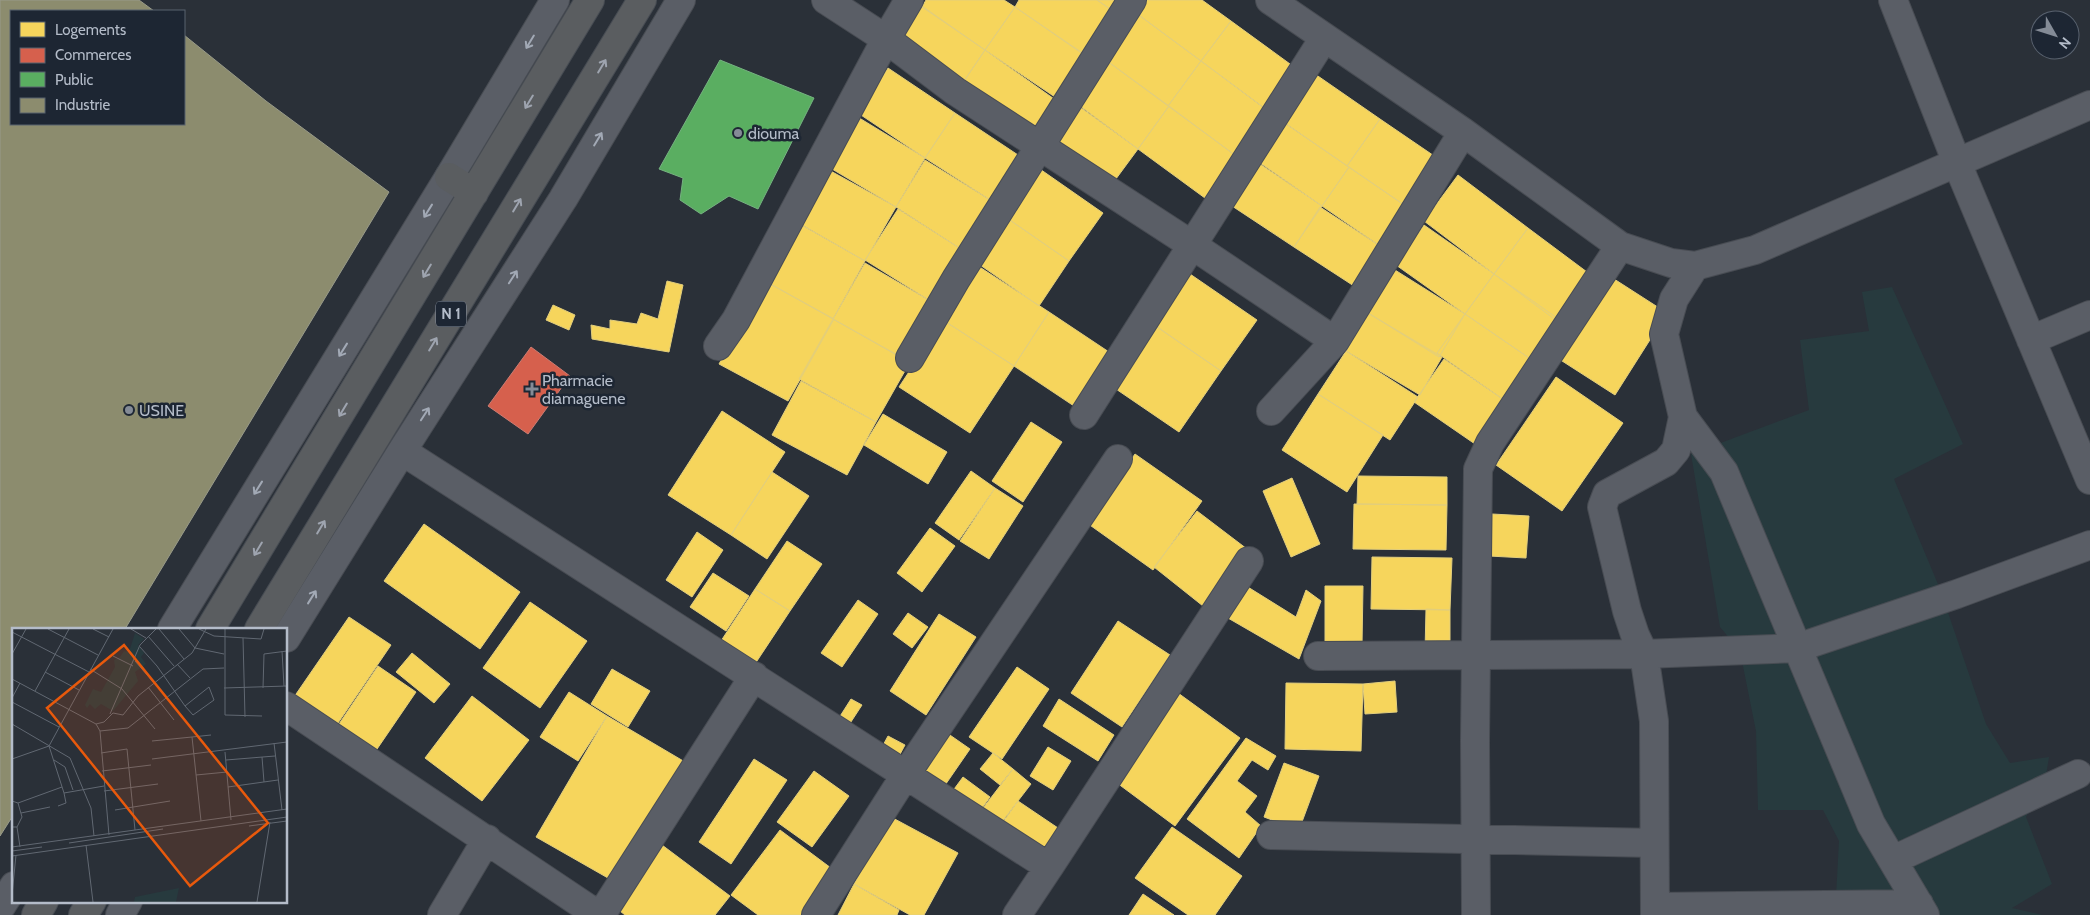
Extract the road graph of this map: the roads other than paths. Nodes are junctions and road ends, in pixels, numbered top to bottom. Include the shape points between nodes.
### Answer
1 (554, 0) edge
2 (590, 0) edge
3 (642, 0) edge
4 (680, 0) edge
5 (826, 0) edge
6 (910, 0) edge
7 (1132, 0) edge
8 (1270, 0) edge
9 (1893, 0) edge
10 (1324, 38) junction
11 (886, 39) junction
12 (2090, 105) edge
13 (1463, 132) junction
14 (1039, 146) junction
15 (1957, 163) junction
16 (449, 177) junction
17 (474, 193) junction
18 (1192, 245) junction
19 (1620, 246) junction
20 (1695, 266) junction
21 (2090, 315) edge
22 (2031, 340) junction
23 (1335, 342) junction
24 (718, 346) dead end
25 (910, 358) dead end
26 (1271, 411) dead end
27 (1084, 415) dead end
28 (1682, 417) junction
29 (402, 451) junction
30 (1118, 459) dead end
31 (2090, 480) edge
32 (2090, 545) edge
33 (1249, 561) dead end
34 (173, 628) edge
35 (211, 628) edge
36 (260, 628) edge
37 (288, 635) edge
38 (1797, 648) junction
39 (1644, 654) junction
40 (1318, 656) dead end
41 (1478, 656) junction
42 (754, 676) junction
43 (288, 707) edge
44 (906, 774) junction
45 (2078, 774) dead end
46 (1271, 835) dead end
47 (487, 839) junction
48 (1477, 839) junction
49 (1654, 843) junction
50 (1893, 860) junction
51 (1048, 867) junction
52 (12, 889) edge
53 (43, 902) edge
54 (91, 902) edge
55 (127, 902) edge
56 (0, 908) edge
57 (1922, 909) edge
58 (1655, 911) edge
59 (36, 915) edge
60 (83, 915) edge
61 (120, 915) edge
62 (442, 915) edge
63 (599, 915) edge
64 (816, 915) edge
65 (1017, 915) edge
66 (1476, 915) edge

1 -> 16 street
2 -> 17 highway, N 1
36 -> 3 highway, N 1
29 -> 4 street via 563,199
5 - 11 street
6 - 11 street
7 - 14 street
8 - 10 street
9 - 15 street
10 - 13 street
10 - 18 street
11 - 14 street via 955,91
11 - 24 street via 736,320
12 - 15 street
13 - 19 street
13 - 23 street
14 - 18 street
14 - 25 street
15 - 20 street via 1755,250
15 - 22 street
16 - 17 highway
16 -> 34 street
17 -> 35 highway, N 1
18 - 23 street
18 - 27 street
19 - 20 street via 1671,263
19 - 41 street via 1490,443 1478,469
20 - 28 street via 1674,300 1664,334
21 - 22 street
22 - 31 street
23 - 26 street
28 - 38 street via 1724,472
28 - 39 street via 1676,450 1666,462 1607,494 1602,507 1627,610
37 -> 29 street
29 - 42 street
30 - 44 street
32 - 38 street
33 - 51 street
38 - 39 street
38 - 50 street via 1871,824
39 - 41 street
39 - 49 street via 1654,721
40 - 41 street
41 - 48 street via 1475,741
42 - 44 street
42 - 63 street
43 - 47 street
44 - 51 street
44 - 64 street
45 - 50 street
46 - 48 street
47 - 62 street
47 - 63 street
48 - 49 street
48 - 66 street
49 - 58 street
50 - 57 street
51 - 65 street
52 - 56 street
53 - 59 highway
54 - 60 highway
55 - 61 street
57 - 58 street

